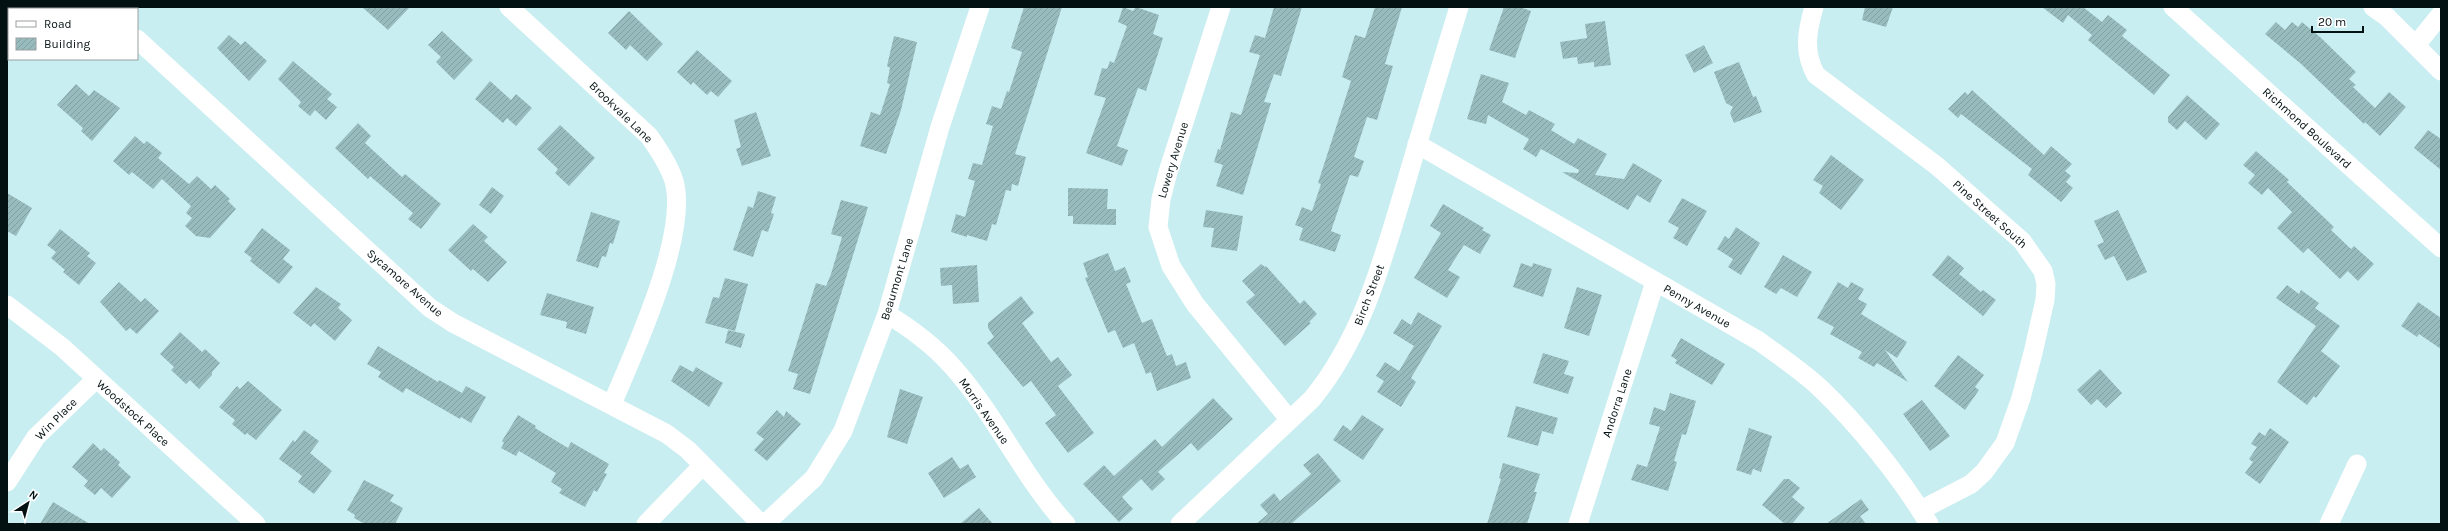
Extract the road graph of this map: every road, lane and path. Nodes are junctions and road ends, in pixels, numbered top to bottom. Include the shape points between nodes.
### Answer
1 (508, 7) edge
2 (980, 7) edge
3 (1221, 7) edge
4 (1459, 7) edge
5 (1814, 7) edge
6 (2173, 7) edge
7 (2373, 7) edge
8 (2441, 14) edge
9 (138, 40) edge
10 (2416, 45) junction
11 (2441, 71) edge
12 (1417, 144) junction
13 (2441, 248) edge
14 (1655, 282) junction
15 (7, 305) edge
16 (887, 314) junction
17 (96, 379) junction
18 (612, 404) junction
19 (1289, 419) junction
20 (2357, 464) dead end
21 (703, 465) junction
22 (7, 482) edge
23 (1925, 517) edge
24 (256, 524) edge
25 (646, 524) edge
26 (762, 524) edge
27 (765, 524) edge
28 (1066, 524) edge
29 (1180, 524) edge
30 (1578, 524) edge
31 (2329, 524) edge

1 - 18 street, Brookvale Lane via 649,136 665,160 674,182 677,200 674,237 641,336
2 - 16 street, Beaumont Lane via 940,128
3 - 19 street, Lowery Avenue via 1168,172 1161,199 1158,227 1171,266 1195,304
4 - 12 street, Birch Street
5 - 23 street, Pine Street South via 1809,25 1807,50 1809,62 1816,75 1937,166 2022,241 2043,271 2046,284 2045,300 2029,368 2005,443 1984,472
6 - 13 street, Richmond Boulevard
7 - 10 street
8 - 10 street
9 - 18 street, Sycamore Avenue via 430,308 452,323
10 - 11 street
12 - 14 street, Penny Avenue
12 - 19 street, Birch Street via 1366,308 1330,377 1312,399
14 - 23 street, Penny Avenue via 1759,341 1820,388 1870,445
14 - 30 street, Andorra Lane
15 - 17 street, Woodstock Place via 62,347
16 - 27 street, Beaumont Lane via 843,431 832,452 814,478
16 - 28 street, Morris Avenue via 909,328 952,367
17 - 22 street, Win Place via 36,437
17 - 24 street, Woodstock Place
18 - 21 street, Sycamore Avenue via 667,434
19 - 29 street, Birch Street
20 - 31 street
21 - 25 street
21 - 26 street, Sycamore Avenue

